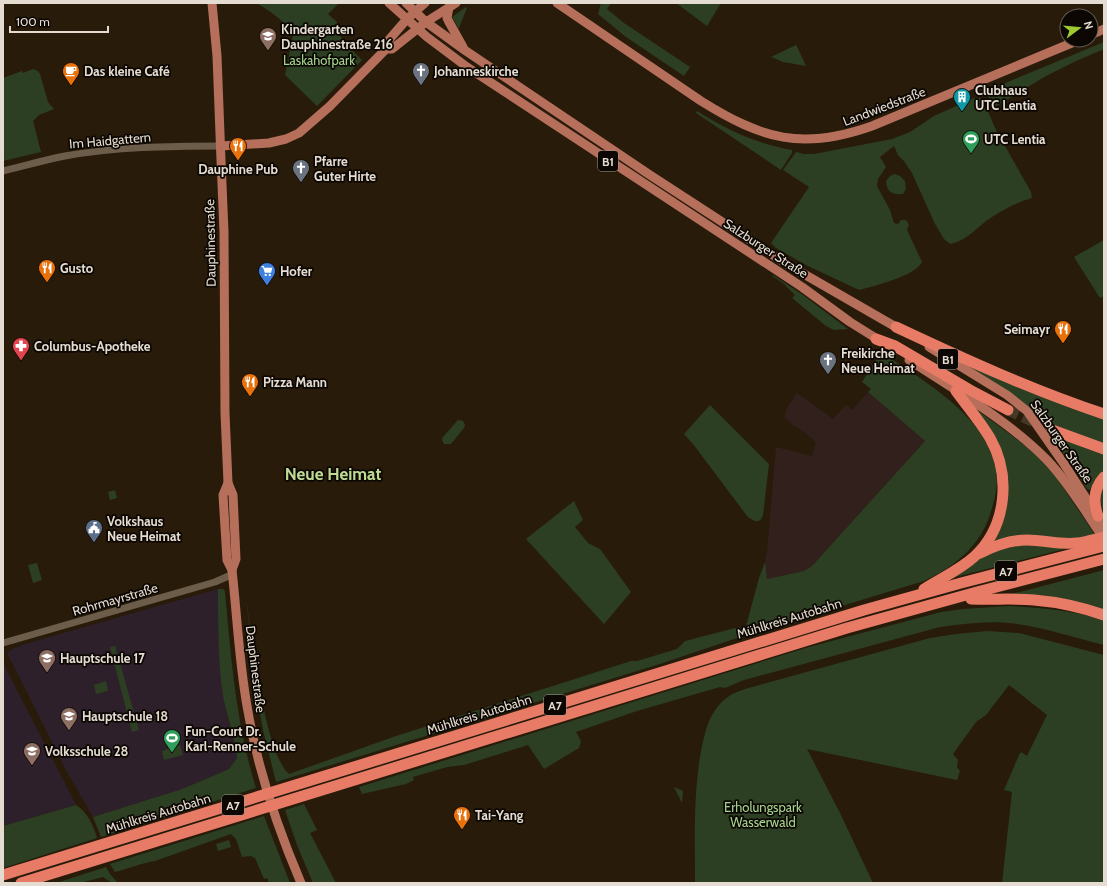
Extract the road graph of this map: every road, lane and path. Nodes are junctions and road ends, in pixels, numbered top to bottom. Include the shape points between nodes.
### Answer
1 (212, 3) edge
2 (389, 3) edge
3 (406, 3) edge
4 (425, 3) edge
5 (557, 3) edge
6 (452, 5) edge
7 (415, 12) junction
8 (407, 19) junction
9 (426, 22) junction
10 (418, 29) junction
11 (1060, 48) edge
12 (386, 49) junction
13 (466, 51) junction
14 (221, 146) junction
15 (3, 171) edge
16 (896, 327) junction
17 (876, 339) junction
18 (956, 390) junction
19 (1008, 410) tunnel mouth
20 (1104, 414) edge
21 (1052, 430) tunnel mouth
22 (1104, 449) edge
23 (1104, 477) edge
24 (1098, 521) edge
25 (1104, 538) edge
26 (1104, 546) edge
27 (975, 555) junction
28 (1104, 559) edge
29 (1104, 565) edge
30 (232, 572) junction
31 (909, 597) junction
32 (971, 599) junction
33 (919, 608) junction
34 (1104, 615) edge
35 (3, 644) edge
36 (3, 876) edge
37 (21, 883) edge
38 (302, 883) edge

1 - 14 main road, Dauphinestraße
2 - 8 main road, Salzburger Straße / B1
3 - 7 main road, Salzburger Straße / B1
4 - 7 main road
5 - 11 main road, Landwiedstraße via 726,116 774,136 804,140 838,136 872,126
6 - 9 main road
6 - 13 main road, B1 via 447,18
7 - 8 main road
7 - 9 main road, Salzburger Straße / B1
8 - 10 main road, Salzburger Straße / B1
8 - 12 main road via 387,42
9 - 10 main road
9 - 13 main road, Salzburger Straße / B1
10 - 12 main road via 392,48
10 - 17 main road, Salzburger Straße / B1 via 447,53 498,88
12 - 14 main road via 318,118 299,133 269,143
13 - 16 main road, Salzburger Straße / B1 via 760,248
14 - 15 street, Im Haidgattern via 93,152
14 - 30 main road, Dauphinestraße via 225,413 228,483 233,495 236,559
16 - 20 highway via 1012,380
16 - 24 main road, Salzburger Straße / B1 via 1021,405 1043,432
17 - 18 main road, Salzburger Straße / B1
17 - 19 highway via 895,346
18 - 24 main road, Salzburger Straße / B1 via 1033,446
18 - 27 highway via 990,437 1003,477 1003,498 998,518 992,533
21 - 22 highway
23 - 24 highway via 1094,497
24 - 25 main road, Salzburger Straße / B1
25 - 27 highway via 1077,543 1017,541 998,545
26 - 31 highway, Mühlkreis Autobahn / A7
27 - 31 highway via 950,574
28 - 33 highway, Mühlkreis Autobahn / A7
29 - 32 highway
30 - 35 street, Rohrmayrstraße via 215,582
30 - 38 main road, Dauphinestraße via 241,667 254,741 279,828
31 - 36 highway, Mühlkreis Autobahn / A7
32 - 33 highway via 944,606
32 - 34 highway via 1044,601 1067,604
33 - 37 highway, Mühlkreis Autobahn / A7 via 775,650

